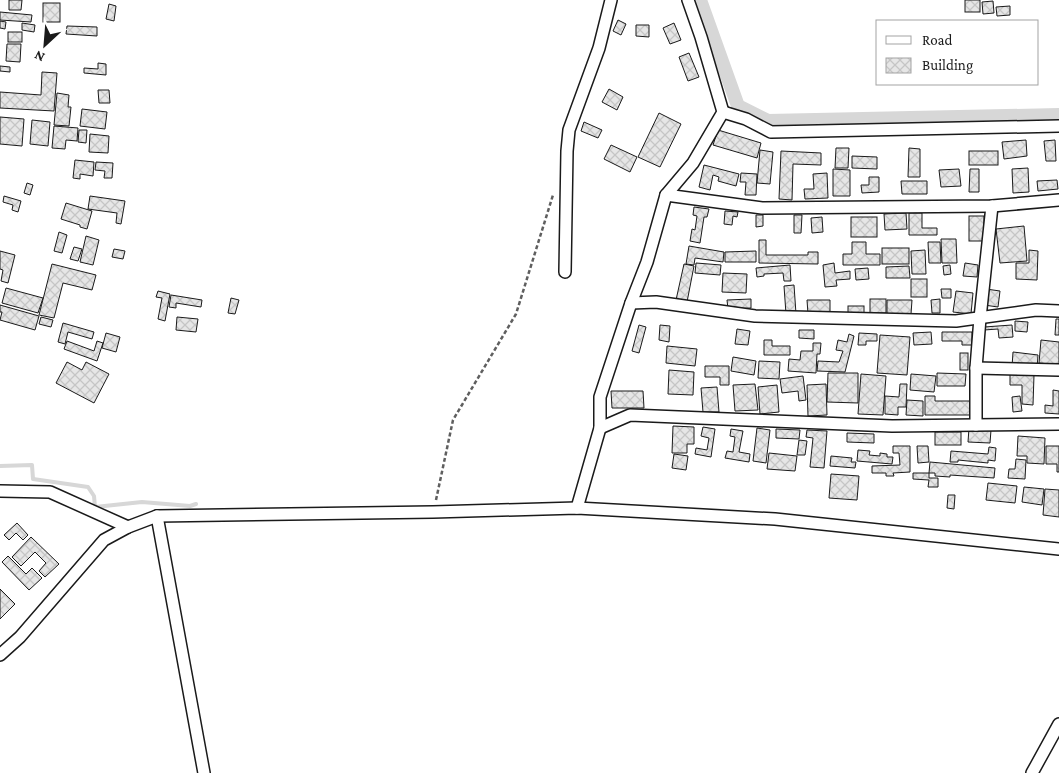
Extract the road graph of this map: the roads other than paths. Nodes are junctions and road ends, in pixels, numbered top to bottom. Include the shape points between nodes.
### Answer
1 (611, 0) edge
2 (688, 0) edge
3 (723, 112) junction
4 (1059, 126) edge
5 (666, 195) junction
6 (1059, 200) edge
7 (992, 206) junction
8 (565, 272) dead end
9 (631, 303) junction
10 (1059, 311) edge
11 (980, 318) junction
12 (976, 368) junction
13 (1059, 370) edge
14 (1059, 424) edge
15 (976, 425) junction
16 (600, 428) junction
17 (0, 491) edge
18 (577, 508) junction
19 (157, 516) junction
20 (128, 527) junction
21 (1059, 550) edge
22 (0, 655) edge
23 (1059, 724) edge
24 (204, 773) edge
25 (1032, 773) edge

1 - 8 street via 599,48 569,130
2 - 3 street
3 - 4 street via 771,132
3 - 5 street via 693,163
5 - 7 street via 762,208
5 - 9 street via 647,262
6 - 7 street
7 - 11 street
9 - 11 street via 656,302 755,316 956,321
9 - 16 street via 600,397
10 - 11 street via 1036,310
11 - 12 street
12 - 13 street
12 - 15 street
14 - 15 street
15 - 16 street via 892,426 630,415
16 - 18 street
17 - 20 street via 50,492
18 - 19 street
18 - 21 street via 775,519
19 - 20 street
19 - 24 street
20 - 22 street via 104,540 20,637
23 - 25 street

